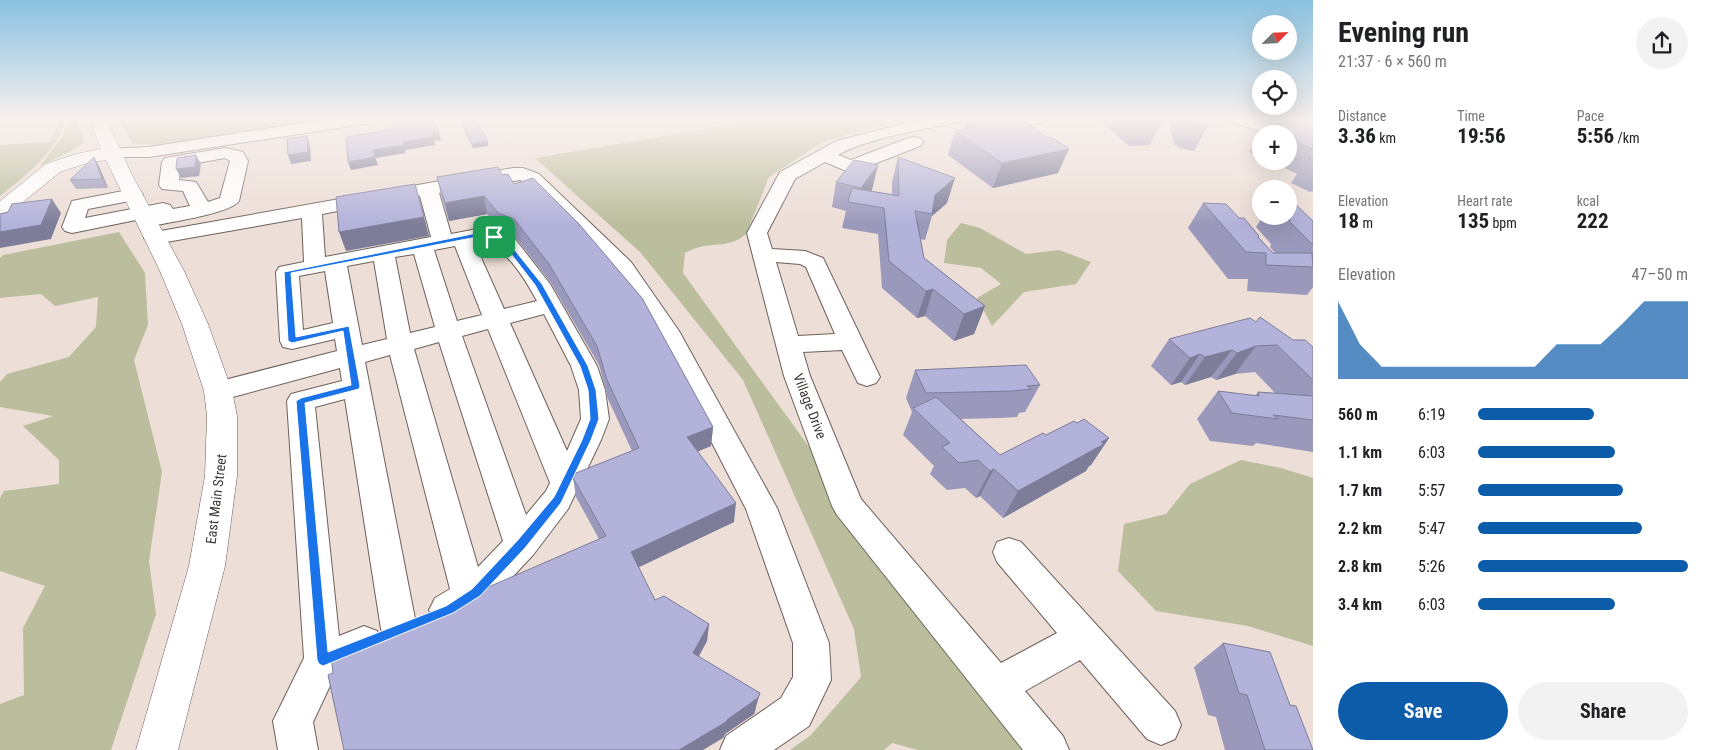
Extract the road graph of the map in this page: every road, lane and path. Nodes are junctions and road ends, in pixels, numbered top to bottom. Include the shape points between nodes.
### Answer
1 (112, 153) joint
2 (828, 153) edge
3 (428, 189) junction
4 (199, 204) junction
5 (33, 205) edge
6 (70, 205) dead end
7 (3, 208) edge
8 (312, 210) junction
9 (144, 217) junction
10 (443, 241) junction
11 (383, 253) junction
12 (763, 255) junction
13 (325, 264) junction
14 (550, 305) junction
15 (495, 320) junction
16 (346, 328) junction
17 (448, 332) junction
18 (850, 342) junction
19 (400, 344) junction
20 (789, 345) junction
21 (351, 356) junction
22 (867, 377) dead end
23 (356, 386) junction
24 (218, 391) junction
25 (565, 482) junction
26 (521, 544) junction
27 (1009, 552) dead end
28 (468, 597) junction
29 (399, 630) junction
30 (1084, 638) junction
31 (323, 660) junction
32 (996, 686) junction
33 (1162, 724) dead end
34 (290, 740) edge
35 (157, 750) edge
36 (740, 750) edge
37 (1049, 750) edge

1 - 7 main road via 52,168
1 - 9 main road, East Main Street
2 - 12 street, Village Drive via 787,176 757,233
3 - 8 street
3 - 10 street
3 - 36 street via 513,174 532,178 623,267 667,331 761,508 811,643 812,680 795,712
4 - 4 street via 217,206 229,201 239,161 237,156 225,153 171,162 169,185 189,186
4 - 9 street
5 - 7 street
6 - 9 street via 72,227
8 - 9 street
8 - 13 street
9 - 24 main road, East Main Street via 195,324
10 - 11 street
10 - 14 street via 477,235 494,237 507,244 539,284
10 - 15 street
10 - 17 street
11 - 13 street
11 - 19 street
12 - 18 street via 804,258 815,263
12 - 20 street, Village Drive
13 - 16 street
13 - 16 street via 288,272 292,341
14 - 15 street
14 - 25 street via 584,366 592,390 595,419
15 - 17 street
15 - 25 street
16 - 21 street
17 - 19 street
17 - 26 street
18 - 20 street
18 - 22 street
19 - 21 street
19 - 28 street
20 - 32 street, Village Drive via 797,376 848,506
21 - 23 street
21 - 24 street
23 - 29 street
23 - 31 street via 301,401
24 - 35 main road, East Main Street via 222,416 221,476 208,566
25 - 26 street via 557,500
26 - 28 street
27 - 30 street
28 - 29 street via 450,609
29 - 31 street
30 - 32 street
30 - 33 street
31 - 34 street
32 - 37 street, Village Drive

